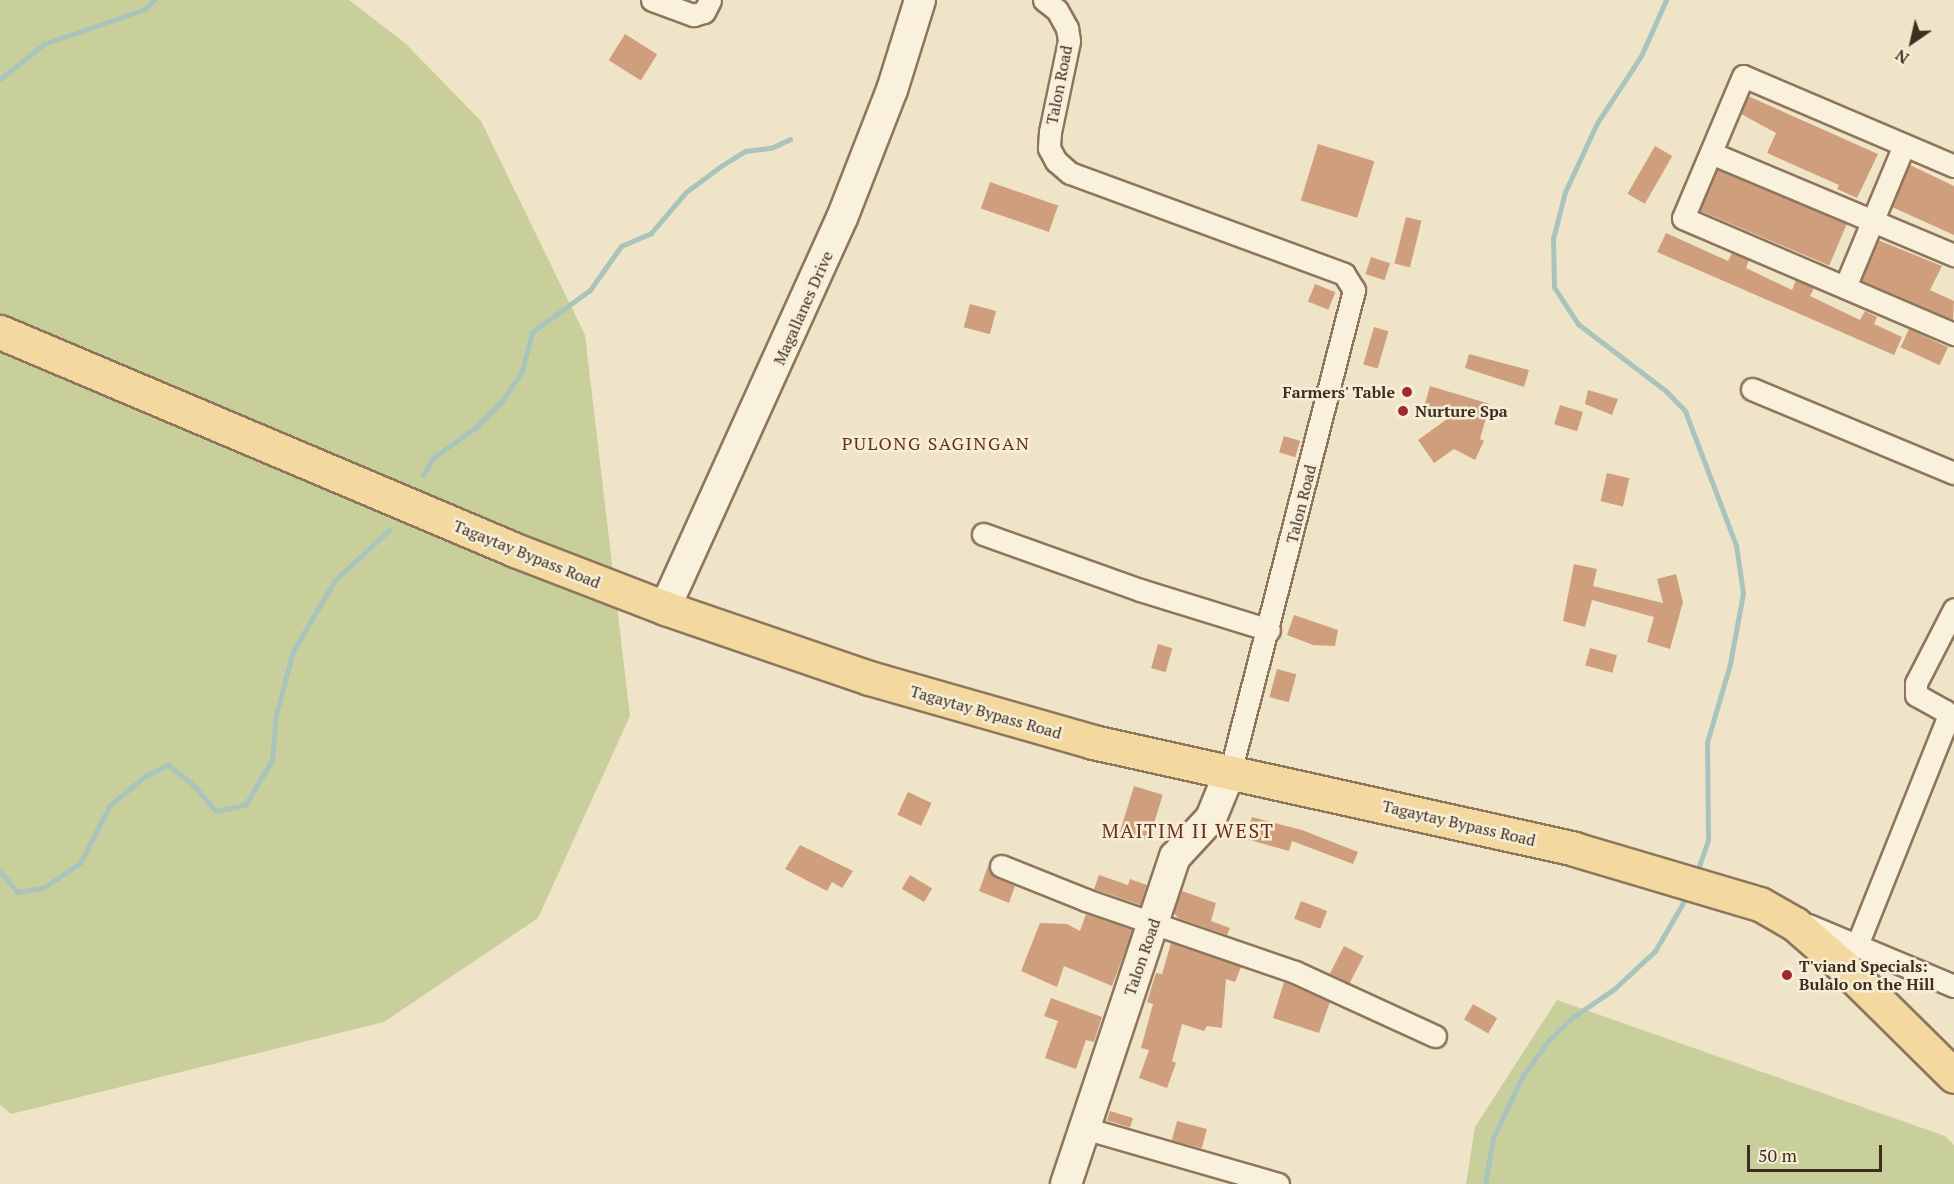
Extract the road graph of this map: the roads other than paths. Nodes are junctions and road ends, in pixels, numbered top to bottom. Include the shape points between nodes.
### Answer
1 (652, 0) edge
2 (710, 0) edge
3 (920, 0) edge
4 (1044, 0) edge
5 (1904, 145) junction
6 (1711, 153) junction
7 (1954, 166) edge
8 (1872, 221) junction
9 (1954, 255) edge
10 (1845, 287) junction
11 (0, 332) edge
12 (1954, 334) edge
13 (1752, 389) dead end
14 (1954, 473) edge
15 (982, 534) dead end
16 (665, 608) junction
17 (1954, 609) edge
18 (1269, 630) junction
19 (1230, 772) junction
20 (1001, 866) dead end
21 (1747, 900) junction
22 (1154, 922) junction
23 (1857, 945) junction
24 (1954, 986) edge
25 (1435, 1036) dead end
26 (1954, 1076) edge
27 (1084, 1128) junction
28 (1066, 1184) edge
29 (1278, 1184) edge

1 - 2 street via 693,15 704,12
3 - 16 street, Magallanes Drive via 892,90 842,218
4 - 18 street, Talon Road via 1057,10 1069,41 1050,132 1049,148 1056,161 1070,173 1321,265 1352,281 1354,290 1343,343
5 - 6 street via 1743,76
5 - 7 street
5 - 8 street
6 - 8 street
6 - 10 street via 1683,218
8 - 9 street
8 - 10 street
10 - 12 street
11 - 16 main road, Tagaytay Bypass Road via 405,505
13 - 14 street
15 - 18 street
16 - 19 main road, Tagaytay Bypass Road via 961,707
17 - 23 street via 1916,683 1916,695 1946,711 1948,718
18 - 19 street, Talon Road
19 - 21 main road, Tagaytay Bypass Road via 1574,849
19 - 22 street, Talon Road via 1211,818 1175,857
20 - 22 street
21 - 23 street
21 - 26 main road, Tagaytay Bypass Road via 1795,924
22 - 25 street via 1295,972
22 - 27 street, Talon Road
23 - 24 street
27 - 28 street, Talon Road
27 - 29 street

